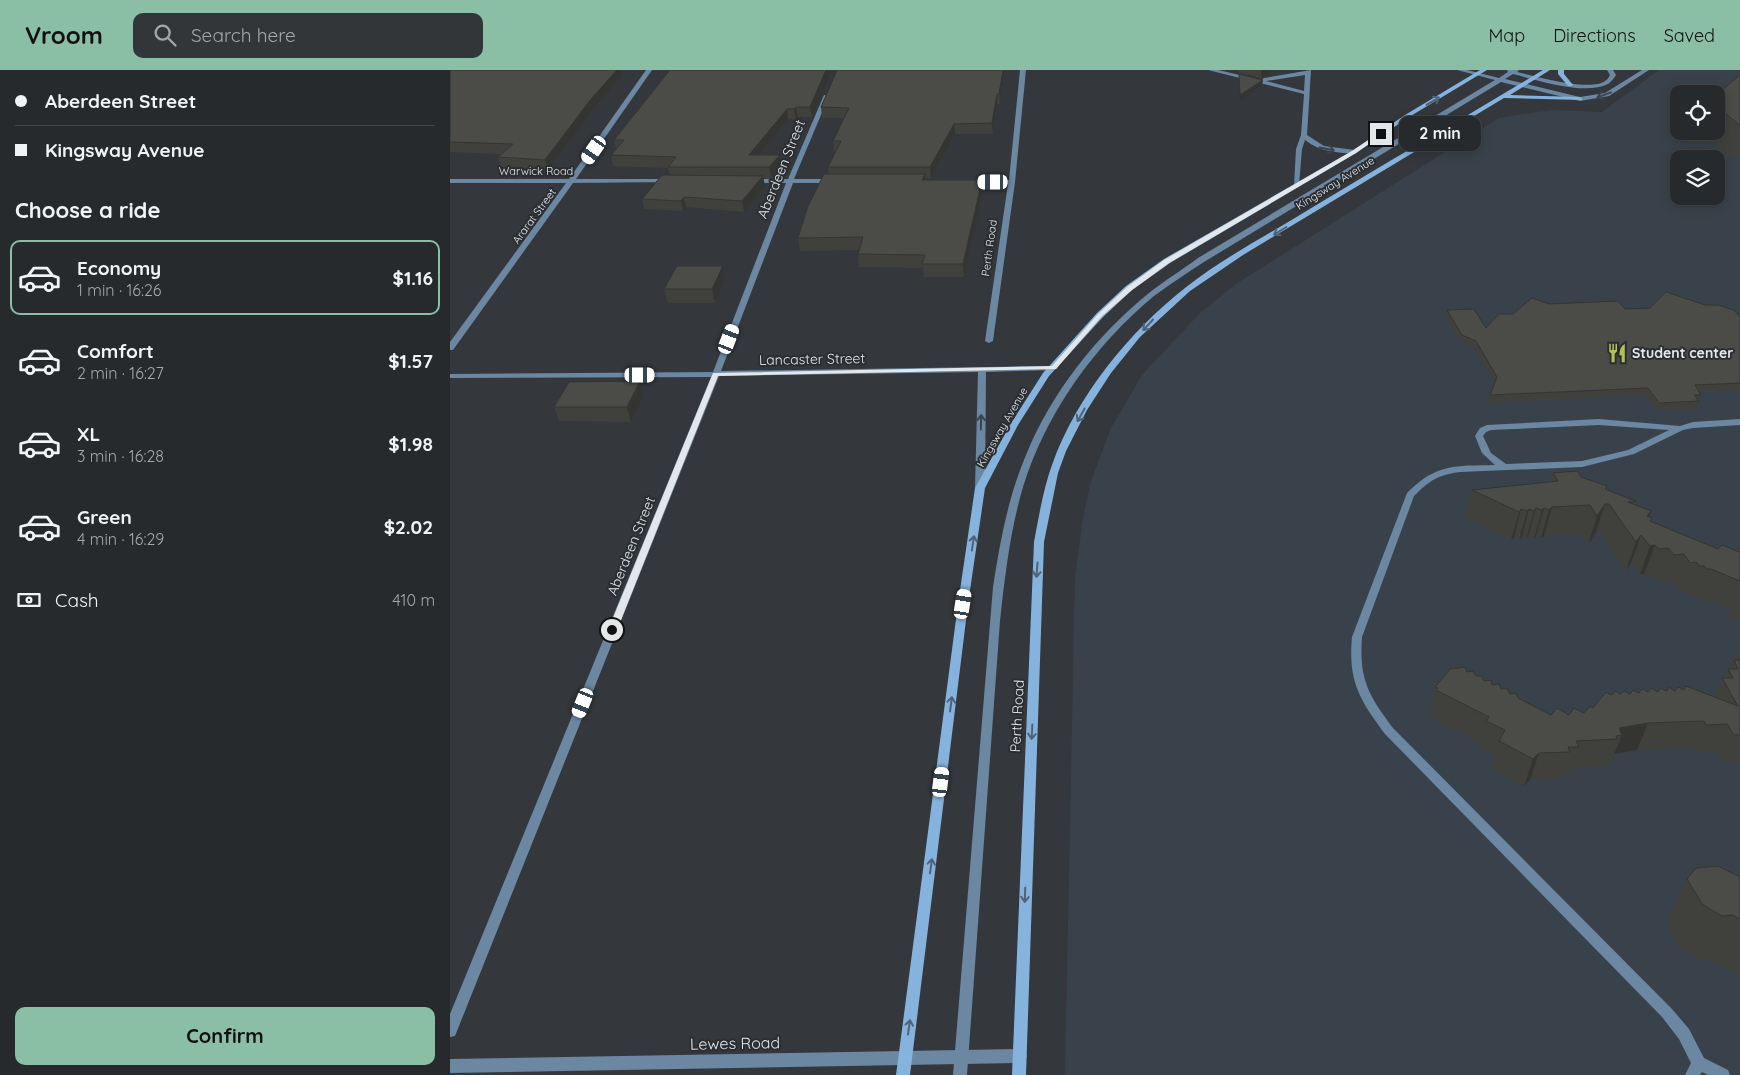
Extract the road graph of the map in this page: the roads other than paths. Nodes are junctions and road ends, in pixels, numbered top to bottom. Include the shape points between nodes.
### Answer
1 (649, 70) edge
2 (1023, 70) edge
3 (1211, 70) edge
4 (1460, 70) edge
5 (1484, 70) edge
6 (1546, 70) edge
7 (1561, 70) edge
8 (1610, 70) edge
9 (1646, 70) edge
10 (1511, 71) edge
11 (1307, 72) edge
12 (1476, 75) junction
13 (1534, 77) junction
14 (1498, 80) junction
15 (1258, 81) junction
16 (1521, 85) junction
17 (1570, 85) junction
18 (830, 88) edge
19 (1307, 93) junction
20 (1501, 96) junction
21 (1580, 99) junction
22 (1304, 135) junction
23 (1354, 152) junction
24 (450, 181) edge
25 (571, 181) junction
26 (680, 181) edge
27 (740, 181) edge
28 (790, 181) junction
29 (838, 182) edge
30 (964, 182) edge
31 (1012, 182) junction
32 (1296, 185) junction
33 (989, 341) dead end
34 (450, 348) edge
35 (1054, 368) junction
36 (982, 370) junction
37 (1105, 373) joint
38 (716, 374) junction
39 (450, 376) edge
40 (1740, 422) edge
41 (1680, 428) junction
42 (1504, 468) junction
43 (980, 488) junction
44 (450, 1031) edge
45 (1020, 1056) junction
46 (905, 1057) junction
47 (961, 1058) junction
48 (450, 1066) edge
49 (1695, 1069) edge
50 (553, 1070) edge
51 (903, 1075) edge
52 (960, 1075) edge
53 (1019, 1075) edge
54 (1724, 1075) edge

1 - 25 street, Ararat Street
2 - 31 street, Perth Road
3 - 15 street
4 - 12 street
5 - 12 main road, Kingsway Avenue
6 - 13 main road, Kingsway Avenue
7 - 17 main road
8 - 17 street via 1613,78 1604,84
9 -> 21 street via 1607,95
10 - 13 street
10 - 14 street
11 - 15 street
11 - 19 street
12 - 14 street
23 -> 12 main road, Kingsway Avenue
13 - 16 main road, Kingsway Avenue
13 - 17 street
14 - 16 street
14 - 47 street via 1201,260 1151,295 1092,355 1055,406 1030,454 1009,519 995,610
15 - 19 street
16 - 20 main road, Kingsway Avenue
16 - 21 street
18 - 28 street, Aberdeen Street
19 - 22 street
20 - 21 main road
20 -> 37 main road, Kingsway Avenue via 1190,288 1151,322
22 -> 23 street via 1318,147
22 - 32 street via 1299,149
23 - 32 main road, Kingsway Avenue
24 - 25 street, Warwick Road
25 - 26 street, Warwick Road
25 - 34 street, Ararat Street
27 - 28 street
28 - 29 street
28 - 38 street, Aberdeen Street
30 - 31 street
31 - 33 street, Perth Road
32 - 35 main road, Kingsway Avenue via 1166,261 1129,288 1100,315
35 - 36 street, Lancaster Street
35 - 43 main road, Kingsway Avenue via 1046,375 1014,425
36 - 38 street, Lancaster Street
43 -> 36 street
37 -> 45 main road, Perth Road via 1062,452 1050,487 1039,542
38 - 39 street, Lancaster Street
38 - 44 street, Aberdeen Street
40 - 41 street
41 - 42 street via 1631,452 1610,458 1582,464
41 - 42 street via 1598,422 1499,426 1482,430 1478,436 1481,446
42 - 49 street via 1440,472 1410,495 1357,636 1358,683 1389,731 1667,1013 1684,1034
46 -> 43 main road
45 - 47 street, Lewes Road
45 - 53 main road, Perth Road
46 - 47 street, Lewes Road
46 - 50 street, Lewes Road
46 - 51 main road
47 - 52 street
48 - 50 street, Lewes Road
49 - 54 street

